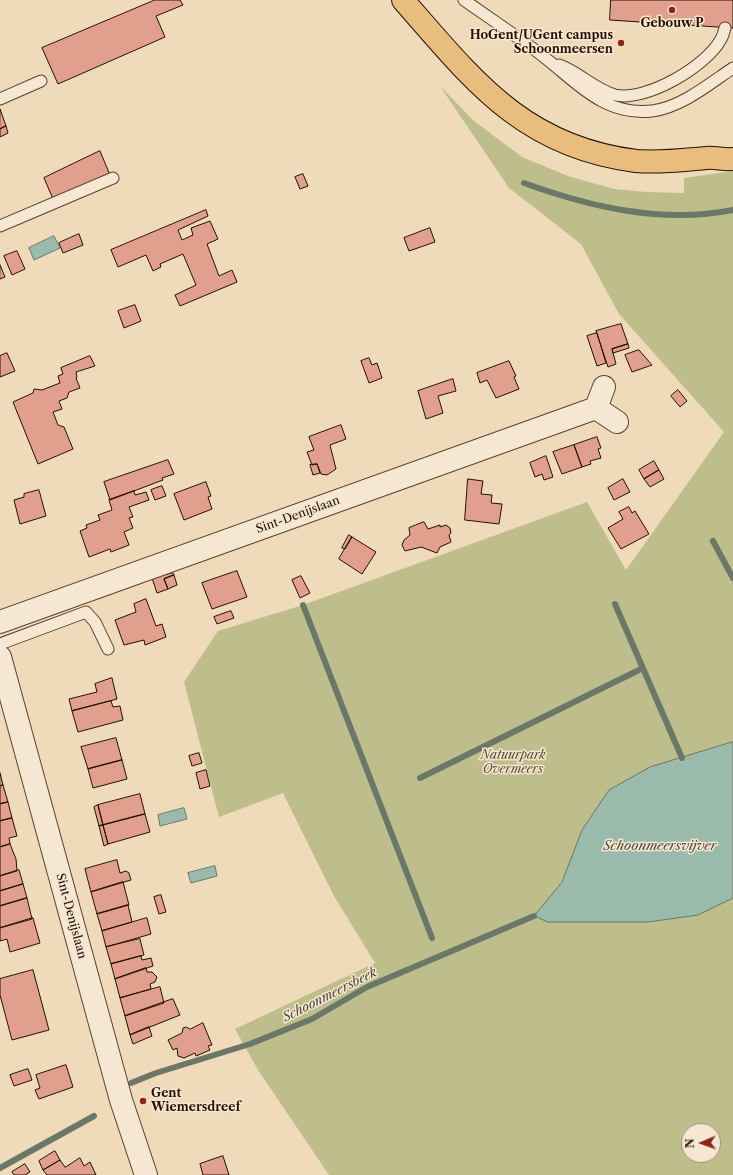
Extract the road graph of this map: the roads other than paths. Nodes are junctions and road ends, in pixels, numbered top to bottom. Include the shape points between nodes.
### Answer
1 (404, 0) edge
2 (464, 0) edge
3 (725, 28) dead end
4 (549, 61) junction
5 (733, 68) edge
6 (41, 81) dead end
7 (0, 100) edge
8 (733, 147) edge
9 (708, 158) junction
10 (733, 159) edge
11 (114, 178) dead end
12 (0, 226) edge
13 (604, 387) dead end
14 (596, 408) junction
15 (617, 422) dead end
16 (0, 622) edge
17 (0, 644) edge
18 (108, 649) dead end
19 (0, 656) edge
20 (146, 1175) edge

1 - 9 main road via 465,71 494,98 545,134 601,154 638,161 671,162
2 - 4 lane
3 - 4 lane via 721,39 704,58 664,86 648,93 617,95 602,90
4 - 5 lane via 576,86 593,97 619,108 636,111 653,111 670,106
6 - 7 lane
8 - 9 main road
9 - 10 main road
11 - 12 lane
13 - 14 street
14 - 15 street
14 - 16 street, Sint-Denijslaan
17 - 18 lane via 86,612 95,622
19 - 20 street, Sint-Denijslaan via 121,1100

